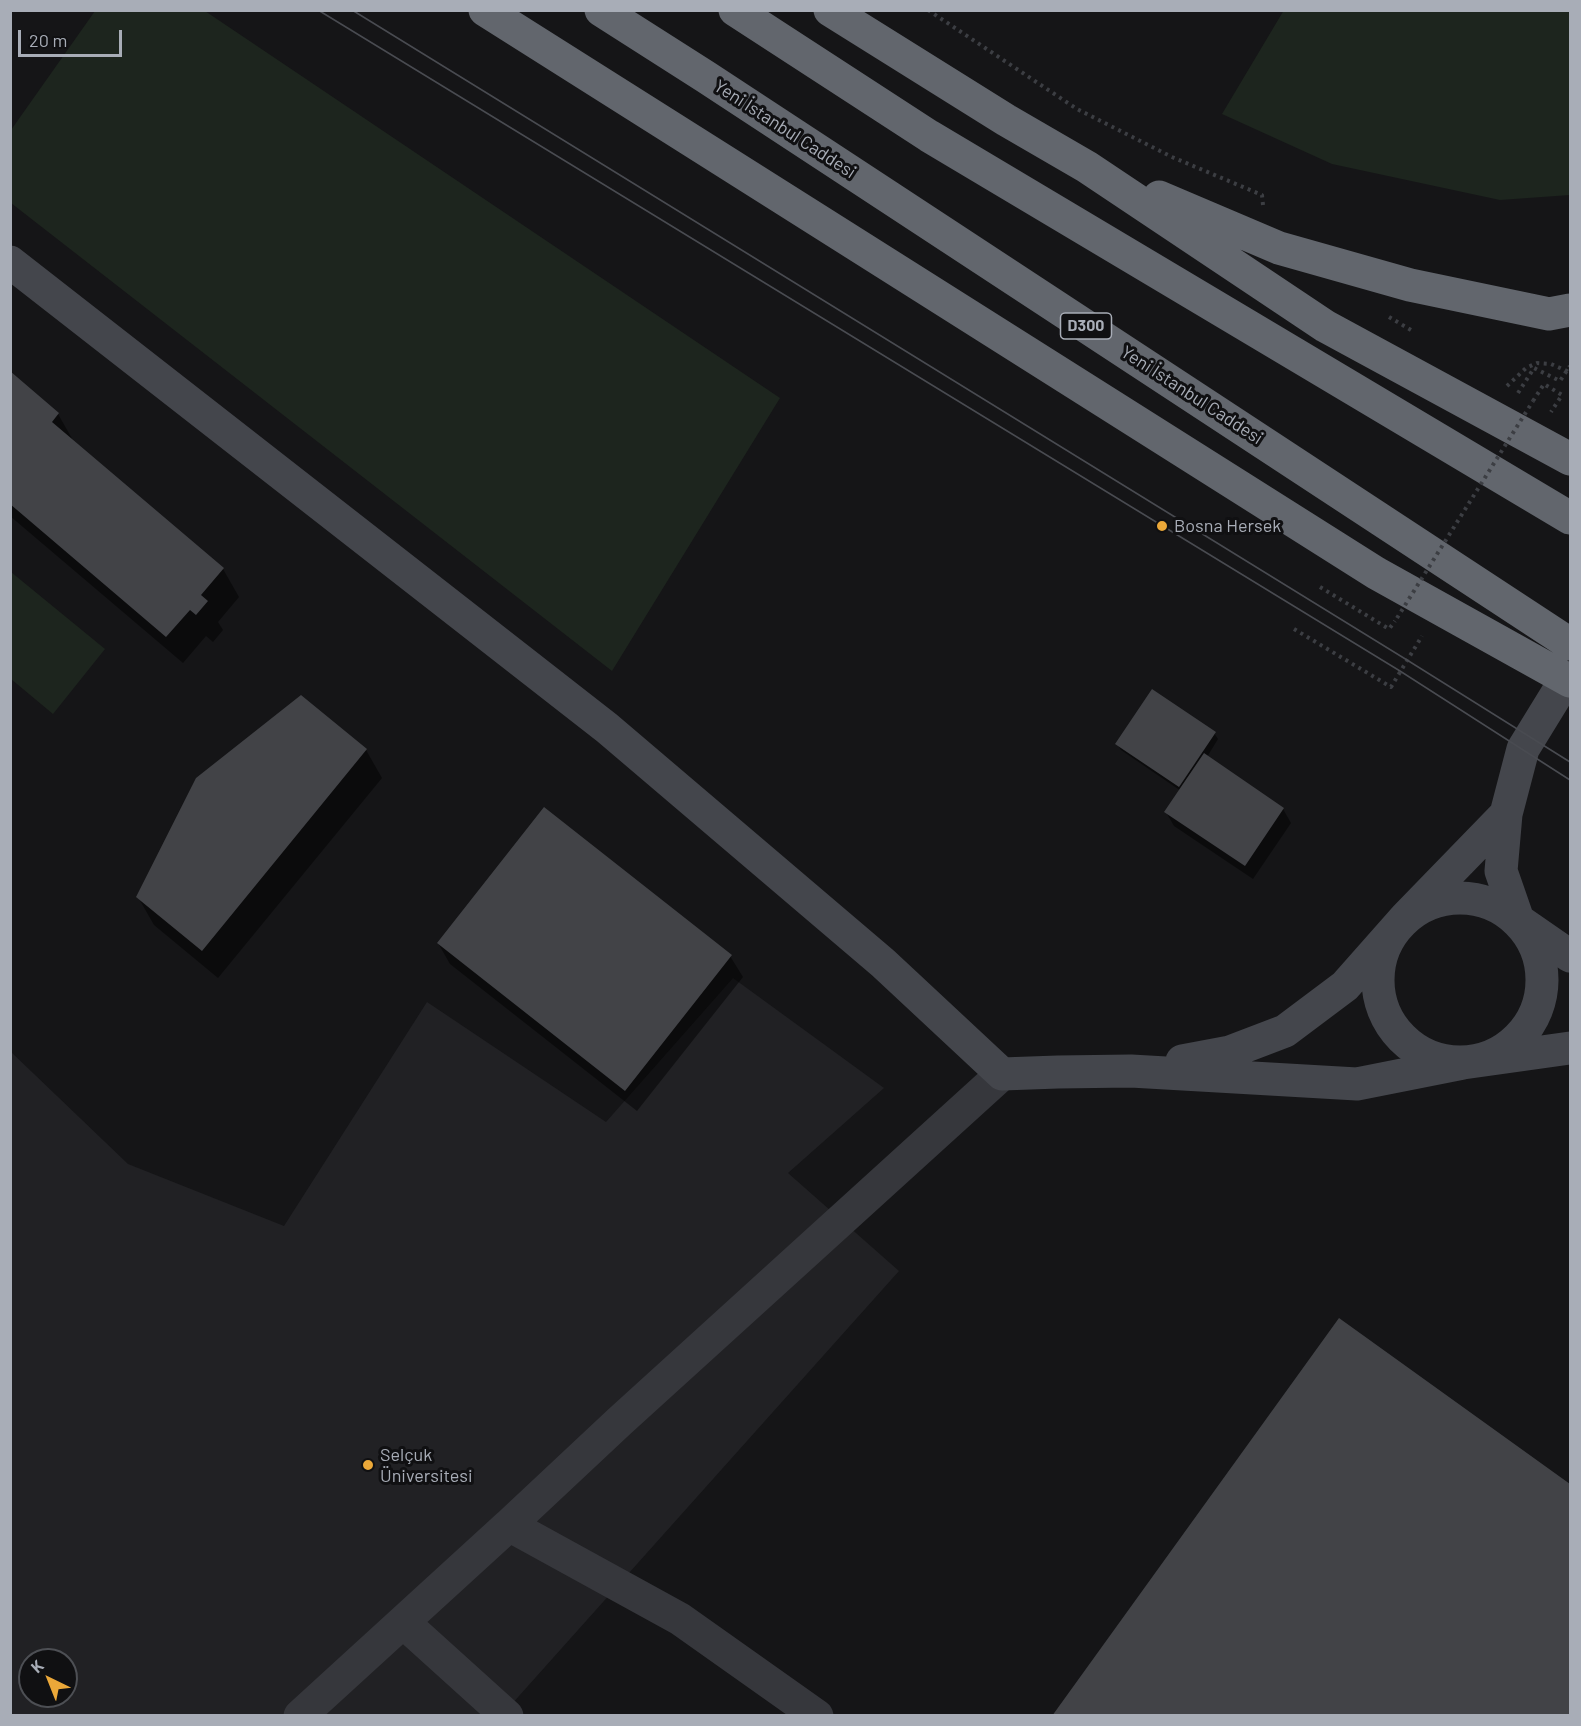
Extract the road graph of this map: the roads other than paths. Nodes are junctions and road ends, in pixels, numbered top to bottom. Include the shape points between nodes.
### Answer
1 (485, 10) edge
2 (601, 10) edge
3 (735, 10) edge
4 (830, 10) edge
5 (1087, 167) junction
6 (10, 262) edge
7 (1570, 310) edge
8 (1570, 459) edge
9 (1570, 518) edge
10 (1570, 644) edge
11 (1568, 680) edge
12 (1506, 814) junction
13 (1406, 917) junction
14 (1518, 920) junction
15 (1570, 956) edge
16 (1570, 1048) edge
17 (1463, 1063) junction
18 (1131, 1071) junction
19 (1002, 1074) junction
20 (509, 1525) junction
21 (403, 1622) junction
22 (300, 1716) edge
23 (507, 1716) edge
24 (817, 1716) edge

1 - 11 highway via 1376,573
2 - 10 highway, Yeni İstanbul Caddesi / D300
3 - 9 highway via 939,142
4 - 5 highway
5 - 7 highway via 1279,248 1410,285 1549,314
5 - 8 highway via 1325,326
6 - 19 street via 607,728 883,963
11 - 12 street via 1523,749
12 - 13 street
12 - 14 street via 1501,871
13 - 14 street via 1427,904 1450,897 1475,898 1498,906
13 - 17 street via 1390,935 1380,958 1377,982 1381,1006 1392,1028 1411,1048 1436,1059
13 - 18 street via 1345,986 1285,1031 1230,1052
14 - 15 street
14 - 17 street via 1534,942 1543,969 1541,996 1532,1022 1506,1048 1490,1057
16 - 17 street
17 - 18 street via 1357,1084
18 - 19 street
19 - 20 street
20 - 21 street
20 - 24 street via 680,1619
21 - 22 street
21 - 23 street

